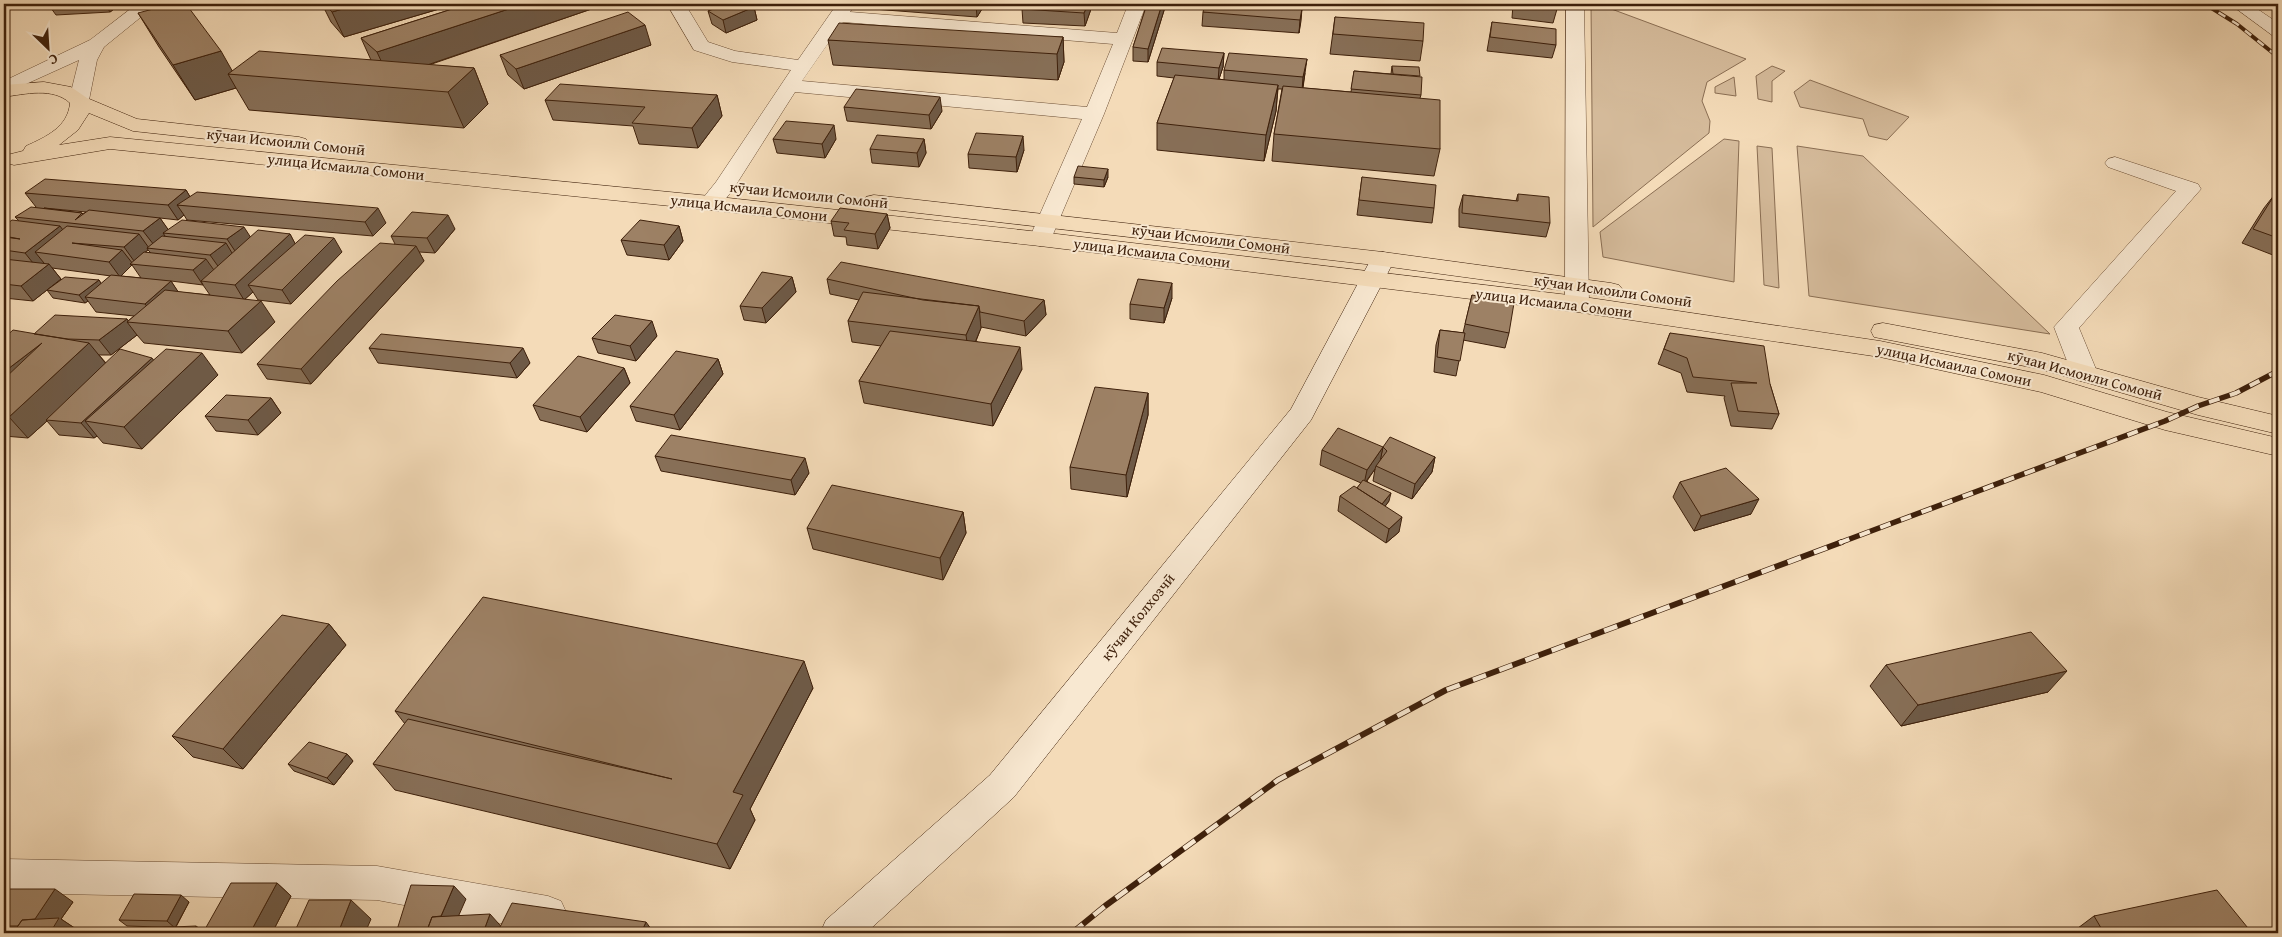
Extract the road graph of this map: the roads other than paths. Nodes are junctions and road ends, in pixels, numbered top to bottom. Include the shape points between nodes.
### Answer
1 (148, 4) edge
2 (676, 4) edge
3 (1135, 4) edge
4 (1575, 4) edge
5 (2238, 4) edge
6 (841, 10) edge
7 (2278, 31) edge
8 (1124, 39) junction
9 (97, 44) junction
10 (802, 66) junction
11 (788, 86) junction
12 (4, 90) edge
13 (80, 101) junction
14 (1094, 114) junction
15 (9, 160) edge
16 (2115, 163) dead end
17 (717, 194) junction
18 (1044, 230) junction
19 (1377, 270) junction
20 (1577, 295) junction
21 (2084, 374) junction
22 (2278, 425) edge
23 (2278, 447) edge
24 (4, 876) edge
25 (582, 921) edge
26 (838, 933) edge

1 - 9 street
2 - 10 street via 701,46 732,56
3 - 8 street
4 - 20 street
5 - 7 street
6 - 8 street
6 - 10 street
8 - 14 street
9 - 12 street
9 - 13 street via 88,60
10 - 11 street
11 - 14 street
11 - 17 street
12 - 13 main road, кӯчаи Исмоили Сомонӣ via 48,88 67,92
13 - 15 main road via 81,112 74,124 60,136
13 - 17 main road, кӯчаи Исмоили Сомонӣ via 133,125 652,180
14 - 18 street
15 - 17 main road, улица Исмаила Сомони via 110,143
16 - 21 street via 2190,189 2066,327
17 - 18 main road, улица Исмаила Сомони
18 - 19 main road, улица Исмаила Сомони
19 - 20 main road, улица Исмаила Сомони
19 - 26 street, кӯчаи Колхозчӣ via 1302,414 1002,786
20 - 21 main road, кӯчаи Исмоили Сомонӣ via 1932,339 2042,361
20 - 23 main road, улица Исмаила Сомони via 1880,349 2044,384 2165,421
21 - 22 main road, кӯчаи Исмоили Сомонӣ
24 - 25 street via 377,883

